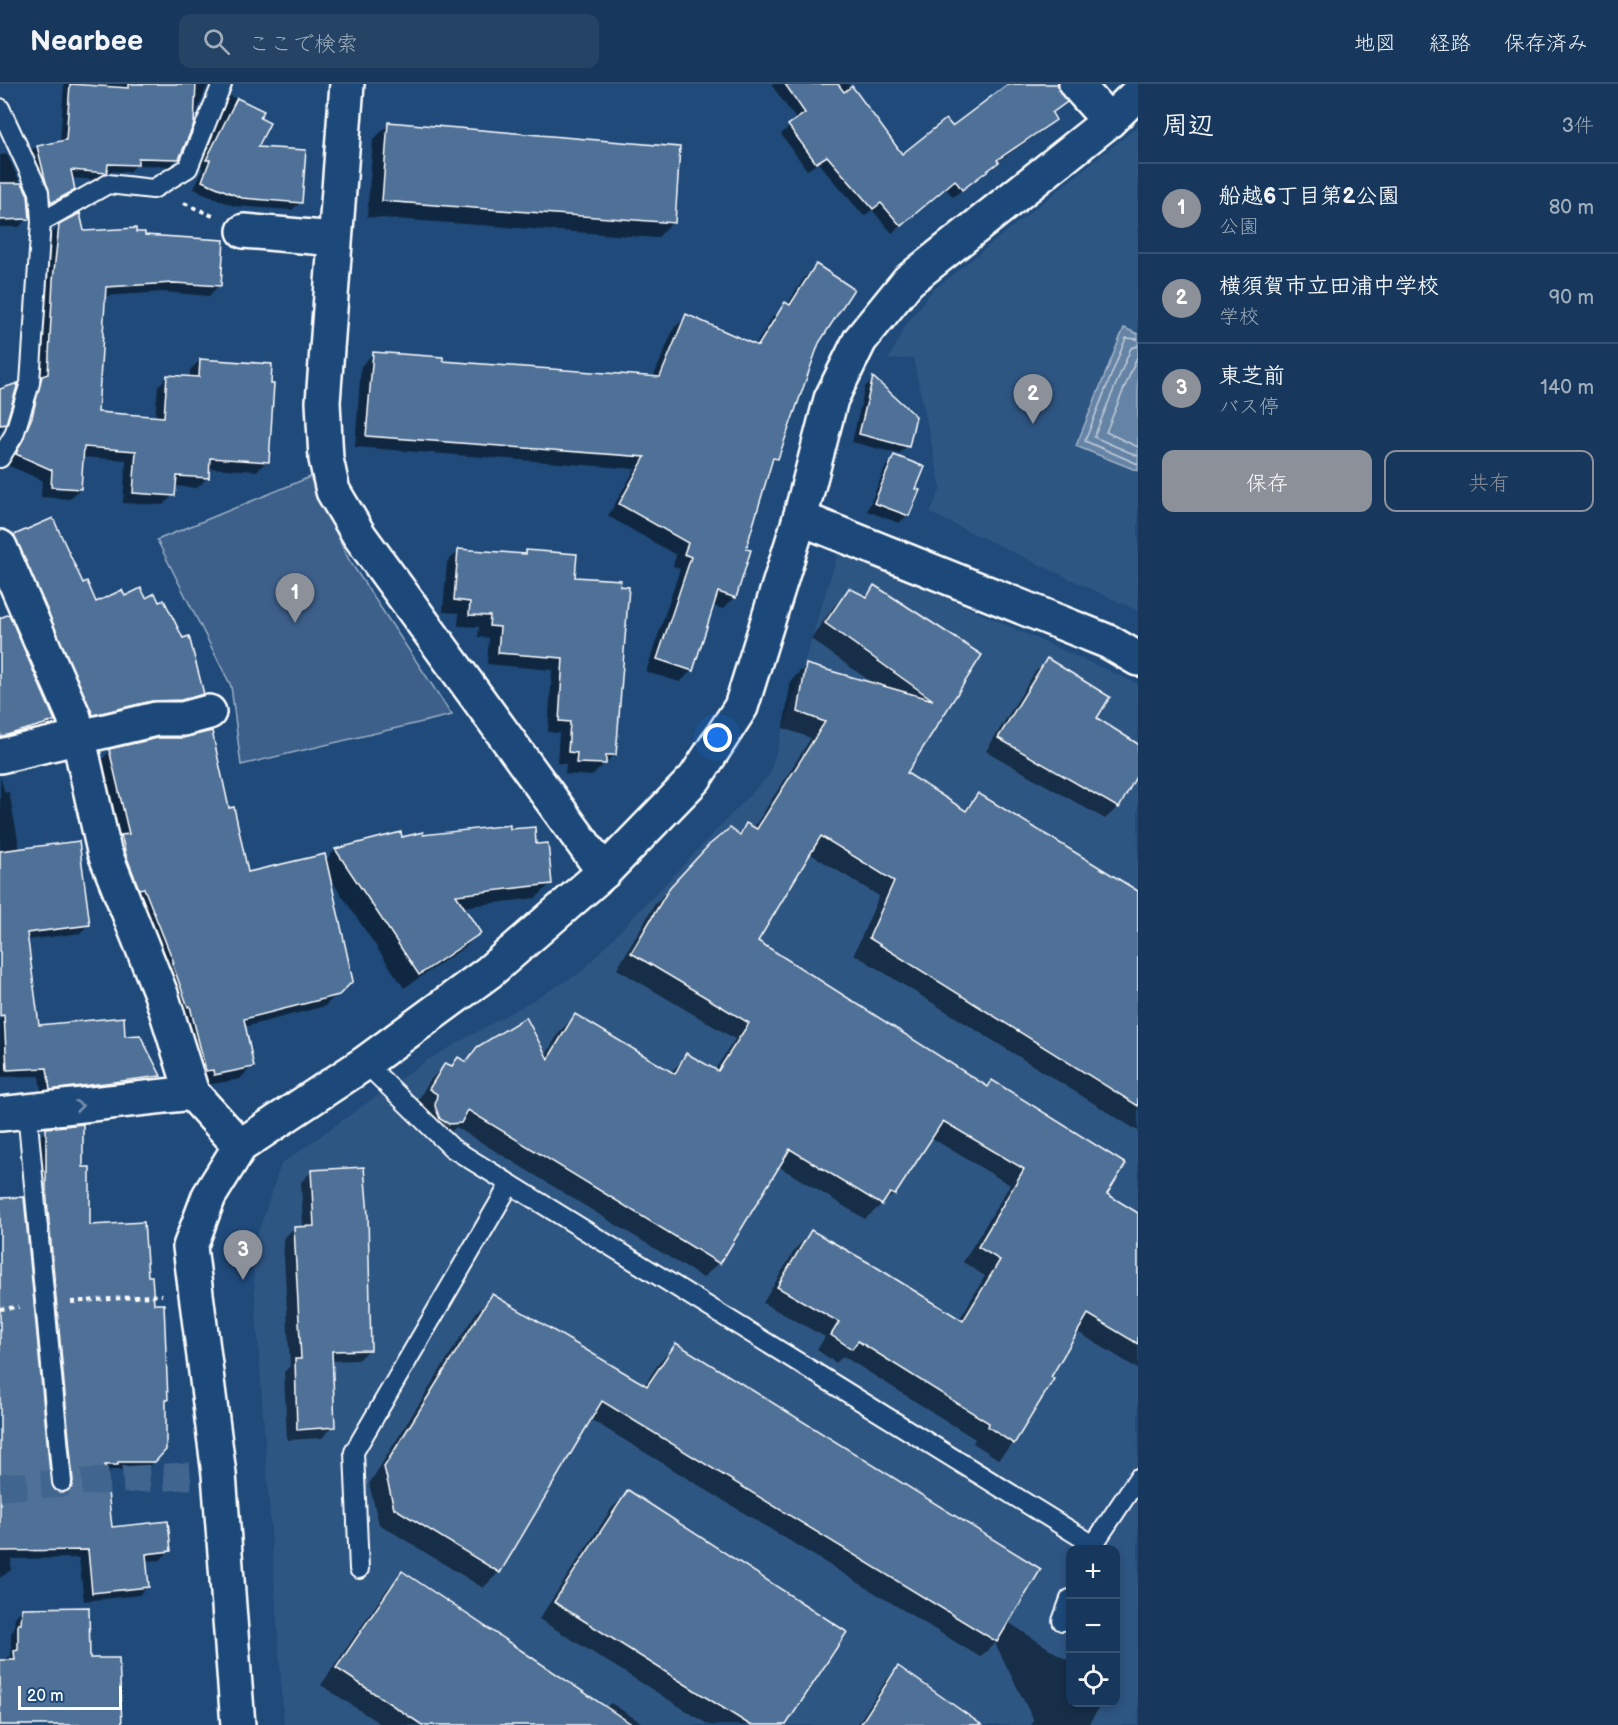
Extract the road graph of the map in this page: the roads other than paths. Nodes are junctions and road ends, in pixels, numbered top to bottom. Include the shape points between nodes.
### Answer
1 (222, 84) edge
2 (347, 84) edge
3 (1076, 84) edge
4 (1138, 93) edge
5 (0, 108) edge
6 (1110, 121) junction
7 (41, 222) junction
8 (244, 231) road end
9 (335, 239) junction
10 (0, 458) edge
11 (800, 518) junction
12 (3, 558) edge
13 (1138, 658) edge
14 (209, 712) dead end
15 (79, 740) junction
16 (0, 756) edge
17 (604, 872) junction
18 (365, 1063) junction
19 (192, 1093) junction
20 (14, 1113) edge
21 (240, 1146) junction
22 (510, 1184) junction
23 (1138, 1478) edge
24 (62, 1482) dead end
25 (1089, 1545) edge
26 (1092, 1545) edge
27 (359, 1569) dead end
28 (1066, 1611) edge
29 (1062, 1621) dead end
30 (238, 1725) edge

1 - 7 lane via 188,168 153,189 108,184
2 - 9 street
3 - 6 street
4 - 6 street
5 - 7 lane via 39,192
6 - 11 street via 908,280 860,340 831,399
7 - 10 lane via 30,384 14,435
8 - 9 street
9 - 17 street via 323,402 326,459 333,491 359,535
11 - 13 street via 1109,642
11 - 17 street via 741,707 695,777
12 - 15 street via 58,676 75,717
14 - 15 street via 183,719 156,719
15 - 16 street
15 - 19 street via 104,850 161,994
17 - 18 street via 489,972
18 - 21 street
18 - 22 lane via 452,1148
20 -> 19 street
19 - 21 street
20 - 24 lane via 45,1304
21 - 30 street via 209,1196 190,1247 219,1474
22 - 25 lane
22 - 27 lane via 354,1452
23 - 26 lane
28 - 29 lane

